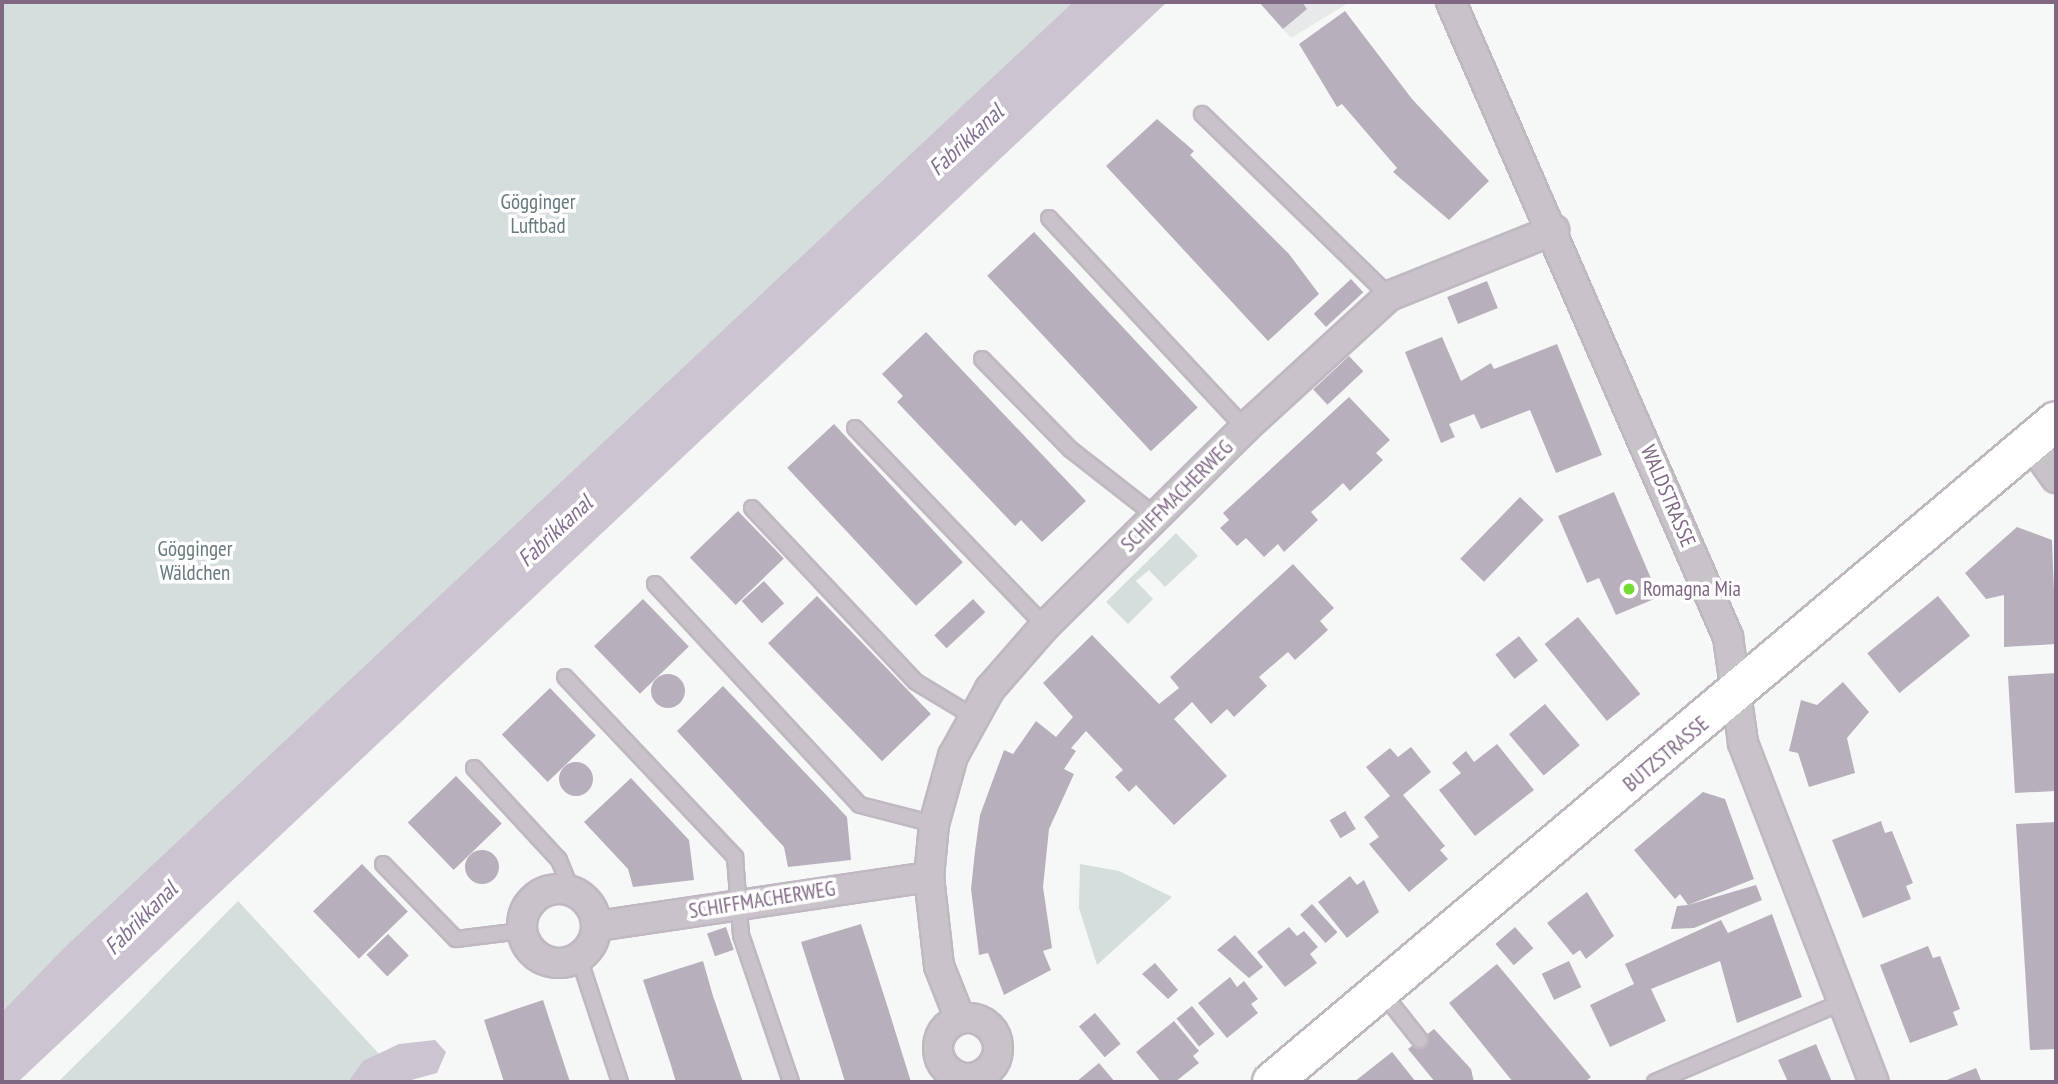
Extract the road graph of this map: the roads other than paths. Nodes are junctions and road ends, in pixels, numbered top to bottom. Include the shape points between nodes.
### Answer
1 (1451, 2) edge
2 (1202, 114) dead end
3 (1049, 218) dead end
4 (1554, 230) junction
5 (1389, 296) junction
6 (982, 359) dead end
7 (855, 428) dead end
8 (1245, 429) junction
9 (2044, 432) edge
10 (2056, 478) edge
11 (752, 508) dead end
12 (1157, 517) junction
13 (655, 584) dead end
14 (1045, 626) junction
15 (565, 677) dead end
16 (1733, 699) junction
17 (974, 716) junction
18 (474, 768) dead end
19 (934, 824) junction
20 (383, 864) dead end
21 (929, 877) junction
22 (571, 890) junction
23 (742, 902) junction
24 (597, 926) junction
25 (522, 931) junction
26 (579, 958) junction
27 (1380, 990) junction
28 (1843, 1002) junction
29 (960, 1019) dead end
30 (1420, 1040) dead end
31 (620, 1082) edge
32 (791, 1082) edge
33 (1272, 1082) edge
34 (1655, 1082) edge
35 (1874, 1082) edge

1 - 4 street, WALDSTRASSE
2 - 5 lane
3 - 8 lane
4 - 5 street, SCHIFFMACHERWEG
4 - 16 street, WALDSTRASSE via 1728,637
5 - 8 street, SCHIFFMACHERWEG
6 - 12 lane via 1070,449
7 - 14 lane
8 - 12 street, SCHIFFMACHERWEG
9 - 10 street
9 - 16 street, BUTZSTRASSE
11 - 17 lane via 916,682
12 - 14 street, SCHIFFMACHERWEG
13 - 19 lane via 860,805
14 - 17 street, SCHIFFMACHERWEG
15 - 23 lane via 735,857
16 - 27 street, BUTZSTRASSE
16 - 28 street, WALDSTRASSE via 1743,743
17 - 19 street, SCHIFFMACHERWEG via 953,755
18 - 22 lane via 559,860
19 - 21 street, SCHIFFMACHERWEG
20 - 25 lane via 456,939
21 - 23 street, SCHIFFMACHERWEG
21 - 29 street, SCHIFFMACHERWEG via 939,966
22 - 24 street via 590,904
22 - 25 street via 550,889 531,900
23 - 24 street, SCHIFFMACHERWEG
23 - 32 lane via 741,935
24 - 26 street via 592,944
25 - 26 street via 530,950 548,961
26 - 31 lane
27 - 30 lane
27 - 33 street, BUTZSTRASSE
28 - 34 lane
28 - 35 street, WALDSTRASSE

